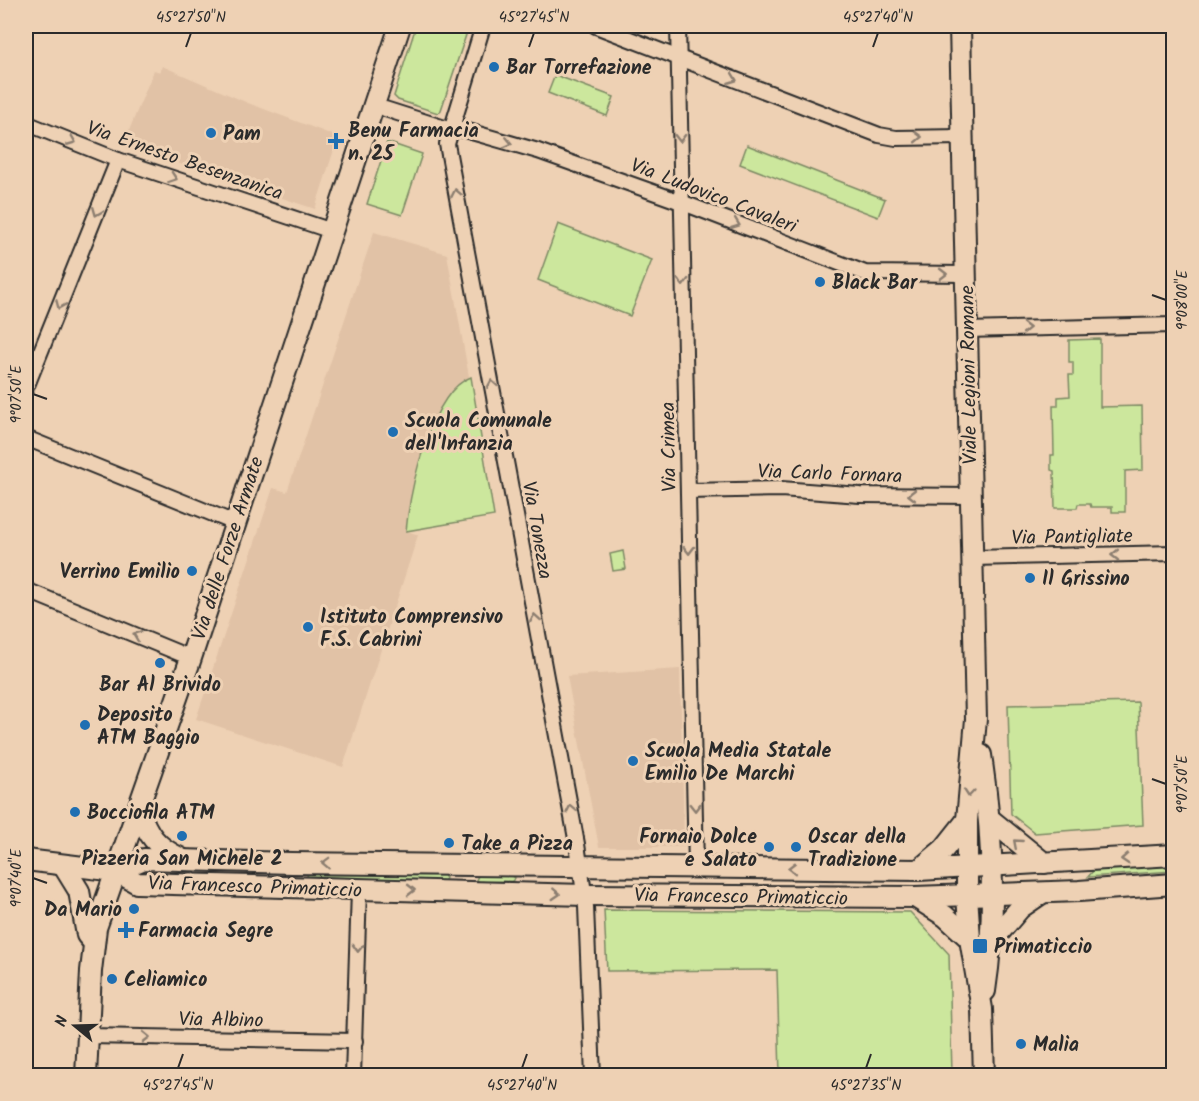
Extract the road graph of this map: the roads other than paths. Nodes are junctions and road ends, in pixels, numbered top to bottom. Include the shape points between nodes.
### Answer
1 (400, 26) edge
2 (483, 26) edge
3 (596, 26) edge
4 (678, 26) edge
5 (960, 26) edge
6 (678, 59) junction
7 (385, 109) dead end
8 (26, 123) edge
9 (452, 130) junction
10 (963, 137) junction
11 (118, 159) junction
12 (681, 202) junction
13 (332, 231) junction
14 (966, 274) junction
15 (1173, 325) edge
16 (967, 330) junction
17 (26, 388) edge
18 (26, 438) edge
19 (688, 491) junction
20 (971, 495) junction
21 (235, 523) junction
22 (1173, 554) edge
23 (972, 558) junction
24 (26, 590) edge
25 (191, 658) junction
26 (976, 725) junction
27 (139, 810) junction
28 (967, 820) junction
29 (991, 820) junction
30 (1173, 855) edge
31 (26, 860) edge
32 (182, 860) junction
33 (291, 863) junction
34 (1044, 863) junction
35 (63, 865) junction
36 (450, 865) junction
37 (478, 865) junction
38 (992, 866) junction
39 (580, 867) junction
40 (696, 867) junction
41 (968, 867) junction
42 (631, 868) junction
43 (872, 869) junction
44 (919, 870) junction
45 (116, 871) junction
46 (1173, 884) edge
47 (288, 888) junction
48 (359, 890) junction
49 (449, 890) junction
50 (474, 890) junction
51 (1044, 892) junction
52 (632, 894) junction
53 (585, 895) junction
54 (968, 895) junction
55 (993, 895) junction
56 (866, 897) junction
57 (915, 897) junction
58 (970, 939) junction
59 (992, 941) junction
60 (94, 943) junction
61 (982, 1009) junction
62 (87, 1036) junction
63 (355, 1041) junction
64 (86, 1076) edge
65 (353, 1076) edge
66 (593, 1076) edge
67 (984, 1076) edge

1 - 13 street, Via delle Forze Armate
2 - 9 street, Via Tonezza
3 - 6 street
4 - 6 street, Via Crimea
5 - 10 street, Viale Legioni Romane
6 -> 10 street via 888,137
6 -> 12 street, Via Crimea
7 - 9 street, Via Ludovico Cavaleri
8 -> 11 street, Via Ernesto Besenzanica
9 -> 12 street, Via Ludovico Cavaleri via 531,148
39 -> 9 street, Via Tonezza via 447,144
10 - 14 street, Viale Legioni Romane
11 -> 13 street, Via Ernesto Besenzanica
11 -> 17 street
12 -> 14 street, Via Ludovico Cavaleri via 865,273
12 -> 19 street, Via Crimea
13 - 21 street, Via delle Forze Armate
14 - 16 street, Viale Legioni Romane
16 -> 15 street
16 - 20 street, Viale Legioni Romane
18 - 21 street
20 -> 19 street, Via Carlo Fornara via 860,495 781,489
19 -> 40 street, Via Crimea
20 - 23 street, Viale Legioni Romane
21 - 25 street, Via delle Forze Armate
22 -> 23 street, Via Pantigliate
23 - 26 street, Viale Legioni Romane
25 -> 24 street
25 - 27 street, Via delle Forze Armate
26 -> 28 street, Viale Legioni Romane
26 - 29 street, Viale Legioni Romane
27 - 32 street via 146,832 163,850
27 - 45 street, Via delle Forze Armate
28 - 41 street, Viale Legioni Romane
28 - 44 street via 944,849
34 -> 29 street
29 - 38 street, Viale Legioni Romane
30 -> 34 street
31 - 35 street
32 - 33 street, Via Francesco Primaticcio
32 - 45 street, Via Francesco Primaticcio via 144,859
36 -> 33 street, Via Francesco Primaticcio
33 - 47 street via 283,876
34 - 38 street
35 - 45 street
35 - 60 street via 79,891 87,935
36 - 37 street, Via Francesco Primaticcio
36 - 49 street via 457,875
37 - 39 street, Via Francesco Primaticcio
37 - 50 street via 468,877
38 - 41 street
38 - 55 street, Viale Legioni Romane
39 - 42 street, Via Francesco Primaticcio
39 - 53 street, Via Tonezza
40 - 42 street, Via Francesco Primaticcio
43 -> 40 street, Via Francesco Primaticcio
41 - 44 street, Via Francesco Primaticcio
41 - 54 street, Viale Legioni Romane
42 - 52 street via 624,886
43 - 44 street, Via Francesco Primaticcio
43 - 56 street via 879,882
45 - 47 street, Via Francesco Primaticcio via 137,883
45 - 60 street, Via delle Forze Armate
46 - 51 street
47 - 48 street, Via Francesco Primaticcio
48 -> 49 street, Via Francesco Primaticcio
48 -> 63 street
49 - 50 street, Via Francesco Primaticcio
50 -> 53 street, Via Francesco Primaticcio
51 - 55 street
51 - 59 street via 1020,908
52 - 53 street, Via Francesco Primaticcio
52 - 56 street, Via Francesco Primaticcio
53 - 66 street, Via Tonezza
54 - 55 street
54 - 57 street, Via Francesco Primaticcio
54 - 58 street, Viale Legioni Romane
55 - 59 street, Viale Legioni Romane
56 - 57 street, Via Francesco Primaticcio
57 - 58 street via 945,916
58 - 61 street, Viale Legioni Romane
59 - 61 street, Viale Legioni Romane
60 - 62 street, Via delle Forze Armate
61 - 67 street, Viale Legioni Romane
62 -> 63 street, Via Albino
62 - 64 street, Via delle Forze Armate
63 - 65 street

